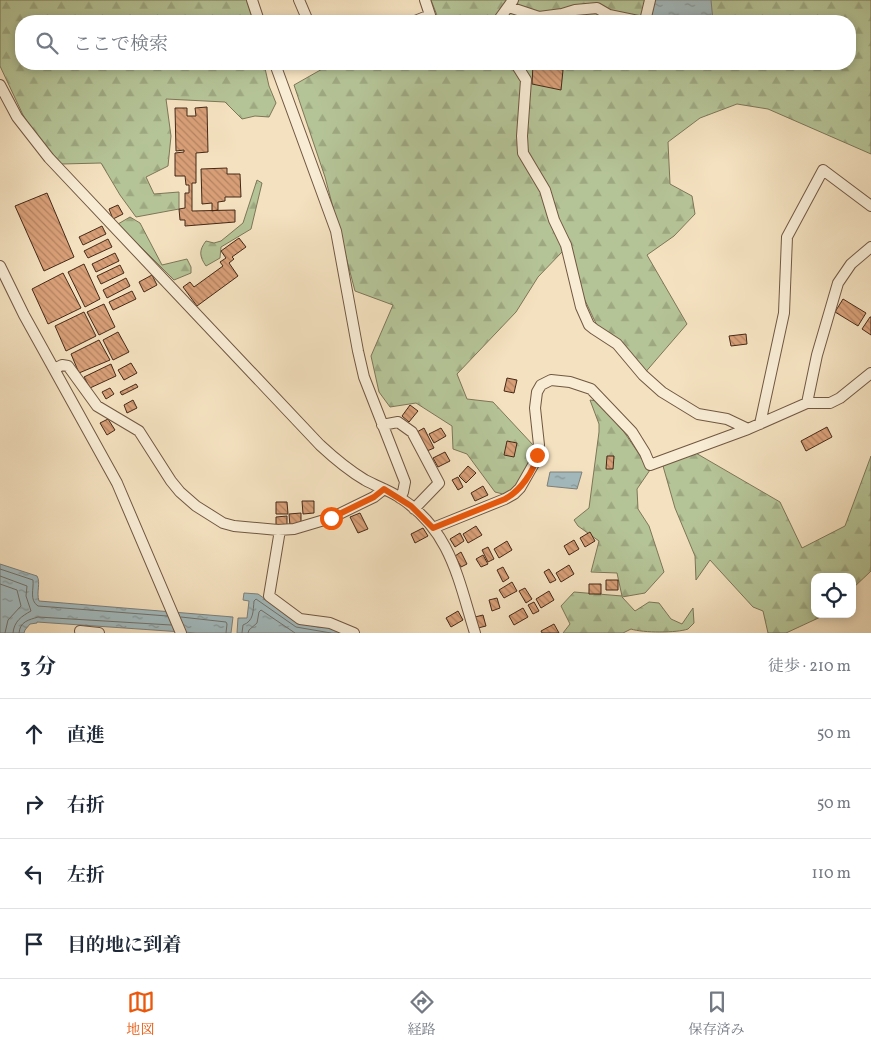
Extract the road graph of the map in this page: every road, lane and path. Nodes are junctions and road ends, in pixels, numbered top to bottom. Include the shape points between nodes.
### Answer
1 (252, 0) edge
2 (299, 0) edge
3 (424, 0) edge
4 (650, 0) edge
5 (511, 4) edge
6 (257, 15) edge
7 (305, 15) edge
8 (430, 15) edge
9 (503, 15) edge
10 (535, 15) edge
11 (554, 15) edge
12 (609, 15) edge
13 (646, 15) edge
14 (277, 70) edge
15 (520, 70) edge
16 (1, 90) edge
17 (871, 206) edge
18 (871, 246) edge
19 (0, 266) edge
20 (54, 369) junction
21 (871, 373) edge
22 (807, 403) junction
23 (98, 407) junction
24 (81, 417) junction
25 (760, 424) junction
26 (382, 425) junction
27 (748, 429) junction
28 (384, 489) junction
29 (400, 498) junction
30 (414, 509) junction
31 (433, 528) junction
32 (280, 530) junction
33 (80, 631) dead end
34 (99, 633) edge
35 (181, 633) edge
36 (354, 633) edge
37 (475, 633) edge

1 - 6 street
2 - 7 street
3 - 8 street
4 - 13 street
5 - 9 street
5 - 10 street
11 - 12 street via 597,8
14 - 26 street via 336,231 364,378
15 - 27 street via 526,80 523,153 545,190 566,245 581,307 589,325 617,344 662,392 698,414 727,419
16 - 28 street via 23,126 49,158 320,445 349,469
17 - 25 street via 823,170 787,236 784,313
18 - 22 street via 851,264 838,282
19 - 20 street
20 - 23 street via 68,366
20 - 24 street
21 - 22 street via 830,403
22 - 25 street
23 - 24 street
23 - 32 street via 139,432 171,482 196,506 228,525
24 - 35 street via 122,494
25 - 27 street
26 - 29 street via 405,482
26 - 30 street via 398,422 412,432 439,483
27 - 31 street via 650,465 632,432 592,389 551,380 541,385 538,392 535,408 539,445 531,470 520,488 505,499
28 - 29 street
28 - 32 street via 331,518
29 - 30 street
30 - 31 street
31 - 37 street via 453,561
32 - 36 street via 269,596 300,619 330,623
33 - 34 street

